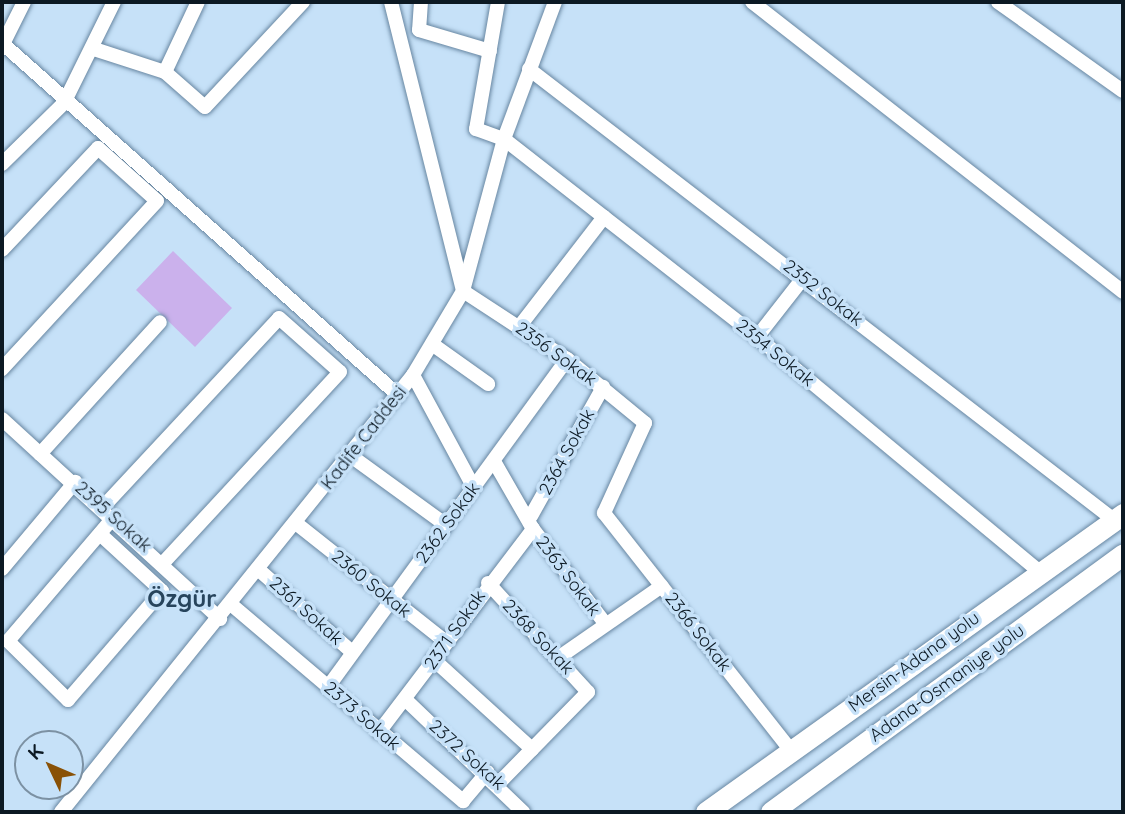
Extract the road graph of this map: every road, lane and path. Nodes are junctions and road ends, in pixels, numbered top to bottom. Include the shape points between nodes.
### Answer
1 (24, 2) edge
2 (114, 2) edge
3 (198, 2) edge
4 (303, 2) edge
5 (391, 2) edge
6 (421, 2) edge
7 (498, 2) edge
8 (555, 2) edge
9 (752, 2) edge
10 (998, 2) edge
11 (2, 44) edge
12 (94, 49) junction
13 (491, 51) junction
14 (529, 69) junction
15 (165, 72) junction
16 (1123, 90) edge
17 (64, 103) junction
18 (504, 139) junction
19 (2, 164) edge
20 (604, 218) junction
21 (2, 250) edge
22 (804, 278) junction
23 (463, 292) junction
24 (1123, 292) edge
25 (160, 322) dead end
26 (519, 327) junction
27 (757, 337) junction
28 (432, 344) junction
29 (566, 359) junction
30 (2, 369) edge
31 (413, 375) junction
32 (488, 384) dead end
33 (603, 387) junction
34 (398, 395) junction
35 (2, 419) edge
36 (40, 454) junction
37 (351, 456) junction
38 (495, 463) junction
39 (75, 482) junction
40 (473, 486) junction
41 (109, 512) junction
42 (604, 513) joint
43 (1119, 517) edge
44 (531, 522) junction
45 (297, 524) junction
46 (446, 525) junction
47 (100, 534) junction
48 (1123, 554) edge
49 (163, 562) junction
50 (2, 569) edge
51 (259, 570) junction
52 (1040, 572) junction
53 (488, 583) junction
54 (662, 586) junction
55 (390, 601) junction
56 (233, 606) junction
57 (220, 619) junction
58 (604, 622) junction
59 (446, 642) junction
60 (352, 652) junction
61 (558, 658) junction
62 (433, 659) junction
63 (328, 687) junction
64 (407, 701) junction
65 (379, 732) junction
66 (532, 749) junction
67 (790, 751) junction
68 (487, 772) junction
69 (499, 783) junction
70 (61, 812) edge
71 (523, 812) edge
72 (706, 812) edge
73 (771, 812) edge

1 - 11 street
2 - 12 street
3 - 15 street
4 - 15 street via 205,107
5 - 23 street
6 - 13 street via 419,30
7 - 13 street
8 - 14 street, Kadife Caddesi
9 - 24 street
10 - 16 street
11 - 17 street
12 - 15 street
12 - 17 street
13 - 18 street, 2354 Sokak via 476,129
14 - 18 street, Kadife Caddesi
14 - 22 street, 2352 Sokak
17 - 19 street
17 - 34 street
18 - 20 street, 2354 Sokak
18 - 23 street, Kadife Caddesi
20 - 26 street
20 - 27 street, 2354 Sokak
21 - 30 street via 98,148 157,201
22 - 27 street
22 - 43 street, 2352 Sokak
23 - 26 street, 2356 Sokak
23 - 28 street, Kadife Caddesi
25 - 36 street
26 - 29 street, 2356 Sokak
27 - 52 street, 2354 Sokak
28 - 31 street, Kadife Caddesi
28 - 32 street
29 - 33 street, 2356 Sokak
29 - 38 street, 2362 Sokak
31 - 34 street, Kadife Caddesi
31 - 40 street
33 - 42 street, 2356 Sokak via 645,422
33 - 44 street, 2364 Sokak
34 - 37 street, Kadife Caddesi
35 - 36 street, 2395 Sokak
36 - 39 street, 2395 Sokak
37 - 45 street, Kadife Caddesi
37 - 46 street
38 - 40 street, 2362 Sokak
38 - 44 street, 2363 Sokak
39 - 41 street, 2395 Sokak
39 - 50 street
40 - 46 street, 2362 Sokak
41 - 47 street
41 - 49 street, 2395 Sokak
41 - 49 street via 279,318 340,372
42 - 54 street, 2366 Sokak
43 - 52 highway, Mersin-Adana yolu
44 - 53 street, 2371 Sokak
44 - 58 street, 2363 Sokak
45 - 51 street, Kadife Caddesi
45 - 55 street, 2360 Sokak
46 - 55 street, 2362 Sokak
47 - 47 street via 162,591 68,699 8,640
48 - 73 highway, Adana-Osmaniye yolu
49 - 57 street, 2395 Sokak
51 - 56 street, Kadife Caddesi
51 - 60 street, 2361 Sokak
52 - 67 highway, Mersin-Adana yolu
53 - 59 street, 2371 Sokak
53 - 61 street, 2368 Sokak
54 - 58 street
54 - 67 street, 2366 Sokak
55 - 59 street, 2360 Sokak
55 - 60 street, 2362 Sokak
56 - 57 street, Kadife Caddesi
56 - 63 street, 2373 Sokak
57 - 70 street, Kadife Caddesi
58 - 61 street
59 - 62 street, 2371 Sokak
60 - 63 street, 2362 Sokak
61 - 66 street, 2368 Sokak via 588,692
62 - 64 street, 2371 Sokak
62 - 66 street
63 - 65 street, 2373 Sokak
64 - 65 street, 2371 Sokak
64 - 68 street, 2372 Sokak
65 - 68 street, 2373 Sokak via 463,801
66 - 69 street
67 - 72 highway, Mersin-Adana yolu
68 - 69 street, 2372 Sokak
69 - 71 street, 2372 Sokak

